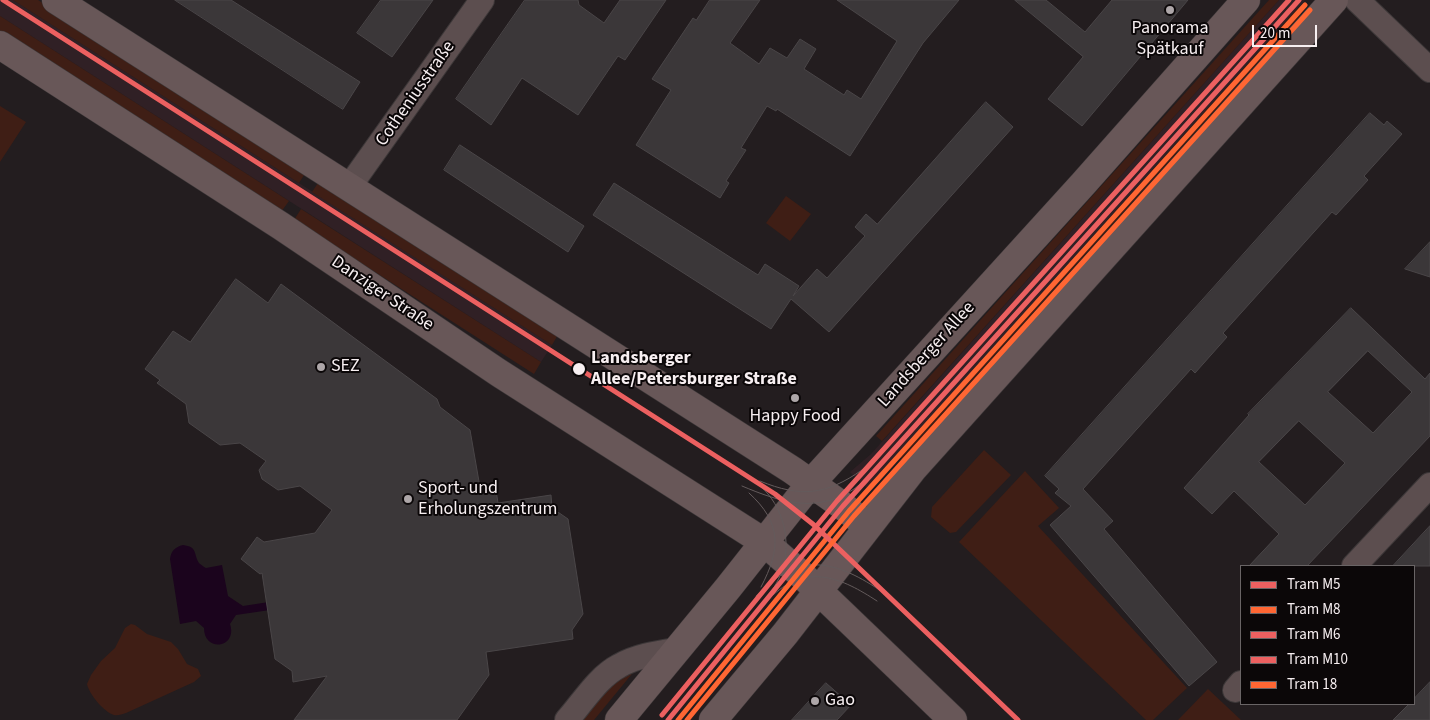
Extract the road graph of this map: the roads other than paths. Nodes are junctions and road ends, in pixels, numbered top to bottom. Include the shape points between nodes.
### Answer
1 (56, 0) edge
2 (482, 0) edge
3 (1246, 0) edge
4 (1334, 0) edge
5 (1357, 0) edge
6 (0, 45) edge
7 (1430, 70) edge
8 (349, 187) junction
9 (811, 483) junction
10 (1430, 486) edge
11 (868, 527) junction
12 (764, 542) junction
13 (1355, 565) edge
14 (819, 591) junction
15 (676, 650) junction
16 (567, 720) edge
17 (619, 720) edge
18 (713, 720) edge
19 (953, 720) edge

1 - 8 main road
2 - 8 street, Cotheniusstraße
3 - 9 main road, Landsberger Allee
4 - 11 main road via 913,469
5 - 7 street
6 - 12 main road, Danziger Straße via 281,226 499,374
8 - 9 main road
9 - 11 main road
9 - 12 main road, Landsberger Allee
10 - 13 street
11 - 14 main road
12 - 14 main road, Danziger Straße
12 - 15 main road, Landsberger Allee
14 - 18 main road
14 - 19 main road, Danziger Straße
15 - 16 street via 650,654 619,666 603,678
15 - 17 main road, Landsberger Allee

